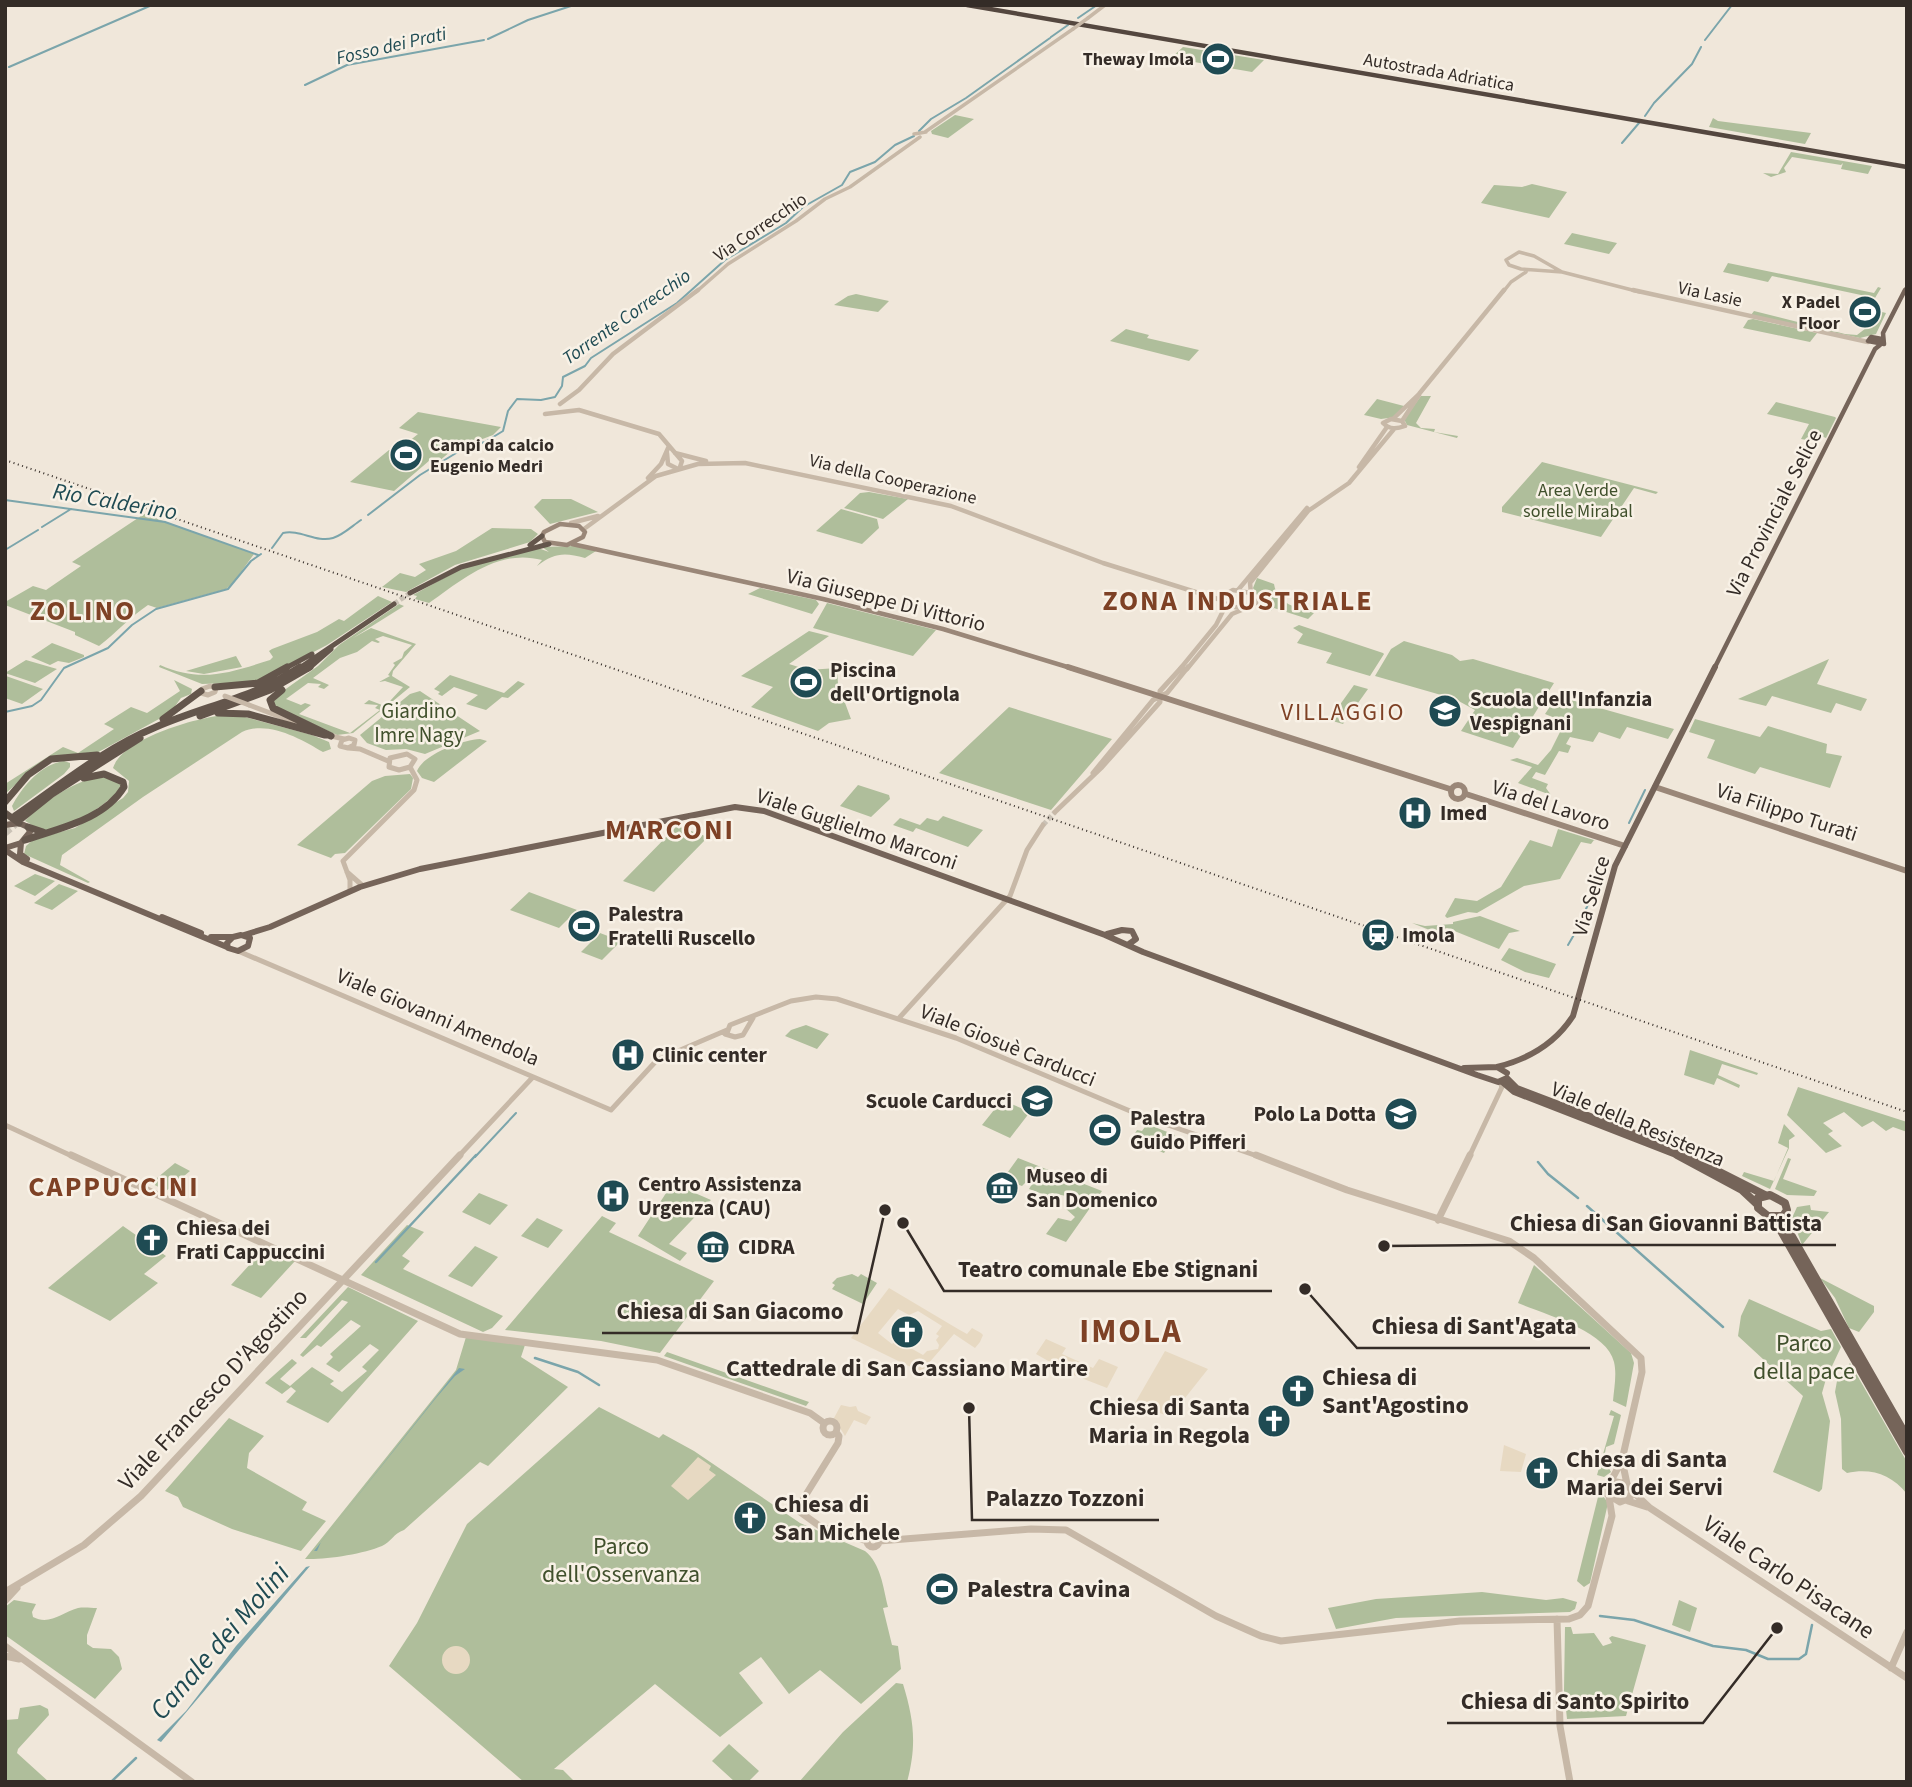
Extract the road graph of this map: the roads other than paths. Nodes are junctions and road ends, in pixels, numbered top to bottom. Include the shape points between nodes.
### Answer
1 (967, 5) edge
2 (981, 5) edge
3 (1105, 5) edge
4 (1907, 166) edge
5 (1545, 261) junction
6 (1509, 265) junction
7 (1531, 270) junction
8 (1537, 270) junction
9 (1562, 272) junction
10 (1511, 282) junction
11 (1907, 287) edge
12 (1882, 339) junction
13 (1870, 344) junction
14 (1419, 394) junction
15 (572, 396) junction
16 (560, 404) joint
17 (572, 408) junction
18 (545, 414) dead end
19 (1394, 419) junction
20 (1402, 421) junction
21 (1387, 427) junction
22 (1394, 429) junction
23 (668, 448) junction
24 (675, 453) junction
25 (716, 462) junction
26 (678, 469) junction
27 (641, 485) junction
28 (613, 509) junction
29 (564, 523) junction
30 (584, 529) junction
31 (542, 536) junction
32 (581, 540) junction
33 (549, 544) junction
34 (572, 544) junction
35 (600, 549) junction
36 (516, 550) junction
37 (1238, 590) junction
38 (410, 593) tunnel mouth
39 (1251, 593) junction
40 (1222, 597) junction
41 (394, 604) tunnel mouth
42 (1226, 605) junction
43 (1244, 609) junction
44 (326, 652) junction
45 (216, 689) junction
46 (201, 691) junction
47 (1702, 691) joint
48 (208, 695) junction
49 (1160, 695) junction
50 (224, 696) junction
51 (190, 719) junction
52 (331, 737) junction
53 (135, 740) junction
54 (123, 741) junction
55 (341, 741) junction
56 (356, 742) junction
57 (348, 748) junction
58 (394, 756) junction
59 (72, 758) junction
60 (388, 761) junction
61 (407, 769) junction
62 (113, 775) junction
63 (1655, 788) junction
64 (49, 794) junction
65 (5, 802) edge
66 (1055, 812) tunnel mouth
67 (5, 813) edge
68 (19, 819) junction
69 (5, 825) edge
70 (1043, 825) tunnel mouth
71 (28, 827) junction
72 (51, 832) junction
73 (23, 842) junction
74 (1625, 846) junction
75 (5, 849) edge
76 (1907, 871) edge
77 (347, 872) junction
78 (350, 880) junction
79 (362, 887) junction
80 (349, 891) junction
81 (1006, 900) junction
82 (270, 927) junction
83 (244, 935) junction
84 (1116, 936) junction
85 (233, 937) junction
86 (1131, 942) junction
87 (250, 944) junction
88 (227, 947) junction
89 (238, 951) junction
90 (252, 957) junction
91 (900, 1017) junction
92 (753, 1018) junction
93 (739, 1024) junction
94 (746, 1029) junction
95 (727, 1032) junction
96 (1522, 1060) junction
97 (1452, 1066) junction
98 (1494, 1067) junction
99 (533, 1077) junction
100 (1502, 1079) junction
101 (611, 1110) joint
102 (5, 1125) edge
103 (1765, 1195) junction
104 (1757, 1204) junction
105 (1768, 1216) junction
106 (1783, 1216) junction
107 (1438, 1220) junction
108 (344, 1279) junction
109 (1907, 1437) edge
110 (1907, 1452) edge
111 (1622, 1460) junction
112 (1611, 1481) junction
113 (1629, 1488) junction
114 (1609, 1497) junction
115 (1626, 1501) junction
116 (1650, 1508) junction
117 (1612, 1516) junction
118 (20, 1586) junction
119 (5, 1592) edge
120 (5, 1601) edge
121 (1557, 1619) junction
122 (1907, 1632) edge
123 (5, 1646) edge
124 (5, 1656) edge
125 (24, 1661) junction
126 (1891, 1668) junction
127 (1907, 1678) edge
128 (192, 1782) edge
129 (1570, 1782) edge

1 - 4 highway, Autostrada Adriatica
2 - 4 highway, Autostrada Adriatica
3 - 15 street, Via Correcchio, bridge via 925,132 914,134 920,136 850,187 729,264 603,362
5 - 6 street, Via Lasie via 1518,253 1507,257
5 - 8 street
5 - 9 street, Via Lasie
6 - 7 street, Via Lasie
6 - 10 street
7 - 8 street, Via Lasie
7 - 10 street
8 - 9 street, Via Lasie
9 - 13 street, Via Lasie
10 - 14 street
11 - 12 main road, Via Provinciale Selice
12 - 13 main road, Via Provinciale Selice
12 - 13 main road via 1874,337
13 - 47 main road, Via Provinciale Selice
14 - 19 street
14 - 20 street
15 - 16 street, Via Correcchio
15 - 17 street
16 - 17 street
17 - 18 street
17 - 23 street via 659,434
19 - 20 street
19 - 21 street via 1384,421
20 - 22 street via 1404,428
21 - 22 street
21 - 37 street via 1355,472 1304,511
22 - 39 street via 1349,482 1308,511 1250,583
23 - 24 street
23 - 26 street via 668,464
23 - 27 street via 661,464
24 - 25 street
24 - 26 street via 682,464
25 - 26 street, Via della Cooperazione
25 - 40 street, Via della Cooperazione via 755,465 945,504 1103,564
26 - 27 street, Via della Cooperazione
27 - 28 street, Via della Cooperazione
28 - 29 street, Via della Cooperazione via 585,522
28 - 30 street, Via della Cooperazione
29 - 30 main road
29 - 31 main road via 549,527
30 - 32 main road
31 - 33 main road
31 - 36 highway
32 - 34 main road
32 - 35 main road, Via Giuseppe Di Vittorio
33 - 34 main road
33 - 36 highway
34 - 35 main road, Via Giuseppe Di Vittorio
35 - 49 main road, Via Giuseppe Di Vittorio via 915,622
36 - 38 highway via 460,565
37 - 39 street
37 - 40 street
39 - 43 street via 1256,603
40 - 42 street
41 - 44 highway
42 - 43 street
42 - 49 street
43 - 49 street via 1232,614 1167,693
44 - 45 highway via 258,683
44 - 51 highway via 269,692
44 - 52 highway via 313,668 274,695 270,704
44 - 54 highway via 263,689
45 - 46 street
45 - 48 street
45 - 50 street
46 - 48 street
46 - 54 highway via 185,698 172,715
47 - 63 main road, Via Selice
48 - 50 street
49 - 66 street via 1160,702 1101,768
49 - 74 main road, Via del Lavoro via 1450,789 1456,797 1466,794
50 - 52 street, bridge
51 - 52 highway via 235,712
51 - 53 highway
52 - 55 street
53 - 62 highway via 109,763
53 - 64 highway
54 - 59 highway via 90,758
54 - 64 highway
55 - 56 street via 351,738
55 - 57 street via 341,747
56 - 57 street
56 - 58 street
57 - 60 street
58 - 60 street
58 - 61 street via 413,757 415,763
59 - 64 highway via 72,771
59 - 65 highway via 46,763
60 - 61 street via 391,769
61 - 77 street via 416,775 414,790 343,861
62 - 64 highway via 86,777
62 - 72 highway via 125,784 121,795 72,826
63 - 74 main road, Via Selice
63 - 76 main road, Via Filippo Turati
64 - 68 highway
67 - 68 highway
68 - 69 main road
68 - 71 main road
70 - 81 street
71 - 72 highway
71 - 73 main road
72 - 73 highway
73 - 75 main road
73 - 85 main road via 20,854 27,860 198,932
74 - 96 main road, Via Selice via 1612,872 1573,1016 1558,1037
75 - 88 main road, Viale Giovanni Amendola via 23,862
77 - 78 street
77 - 79 street
78 - 79 street
78 - 80 street
79 - 80 main road, Viale Guglielmo Marconi
79 - 81 main road, Viale Guglielmo Marconi via 465,859 735,807 764,811
80 - 82 main road, Viale Guglielmo Marconi
81 - 84 main road, Viale Guglielmo Marconi
81 - 91 street
82 - 83 main road, Viale Guglielmo Marconi
82 - 87 main road, Viale Guglielmo Marconi
83 - 85 main road
83 - 87 main road
84 - 86 main road, Viale Guglielmo Marconi
84 - 86 main road, Viale Guglielmo Marconi via 1125,929 1132,931 1137,937
85 - 88 main road
86 - 97 main road, Viale Guglielmo Marconi
87 - 89 main road
87 - 90 street
88 - 89 main road, Viale Giovanni Amendola
89 - 90 street, Viale Giovanni Amendola
90 - 99 street, Viale Giovanni Amendola
91 - 92 street, Viale Giosuè Carducci via 816,997 791,1001
91 - 107 street, Viale Giosuè Carducci via 1142,1116
92 - 93 street, Viale Giosuè Carducci
92 - 94 street
93 - 94 street
93 - 95 street, Viale Giosuè Carducci via 730,1025
94 - 95 street, Viale Giosuè Carducci via 738,1037
95 - 101 street, Viale Giosuè Carducci via 653,1063
96 - 98 main road, Via Selice
96 - 100 main road, Via Selice
97 - 98 main road
97 - 100 main road, Viale Guglielmo Marconi
98 - 100 main road
98 - 100 main road via 1487,1075
99 - 101 street, Viale Giovanni Amendola
99 - 108 street, Viale Francesco D'Agostino
100 - 103 main road, Viale della Resistenza via 1690,1156
100 - 104 main road, Viale della Resistenza via 1514,1092 1700,1166 1744,1190
100 - 107 street via 1498,1098
102 - 108 street
103 - 104 main road
103 - 106 main road, Viale della Resistenza via 1785,1203
104 - 105 main road, Viale della Resistenza
105 - 106 main road
105 - 110 main road, Viale della Resistenza via 1777,1224
106 - 109 main road, Viale della Resistenza
107 - 111 street, Viale Giosuè Carducci via 1521,1248 1637,1351 1642,1371
108 - 118 street, Viale Francesco D'Agostino via 124,1512 84,1545
108 - 121 street via 460,1335 657,1360 810,1413 824,1423 834,1422 838,1443 802,1501 800,1512 844,1536 867,1541 873,1536 879,1541 1031,1528 1066,1530 1216,1616 1281,1641 1397,1626
111 - 112 street
111 - 113 street
112 - 113 street
112 - 114 street via 1605,1487
113 - 115 street
113 - 116 street, Viale Carlo Pisacane
114 - 115 street, Viale Carlo Pisacane
114 - 117 street
115 - 116 street, Viale Carlo Pisacane
115 - 117 street
116 - 126 street, Viale Carlo Pisacane
117 - 121 street via 1588,1606 1580,1615
118 - 119 street, Viale Francesco D'Agostino
118 - 120 street, Viale Francesco D'Agostino
121 - 129 street via 1560,1726
122 - 126 street
123 - 125 street
124 - 125 street
125 - 128 street
126 - 127 street, Viale Carlo Pisacane

